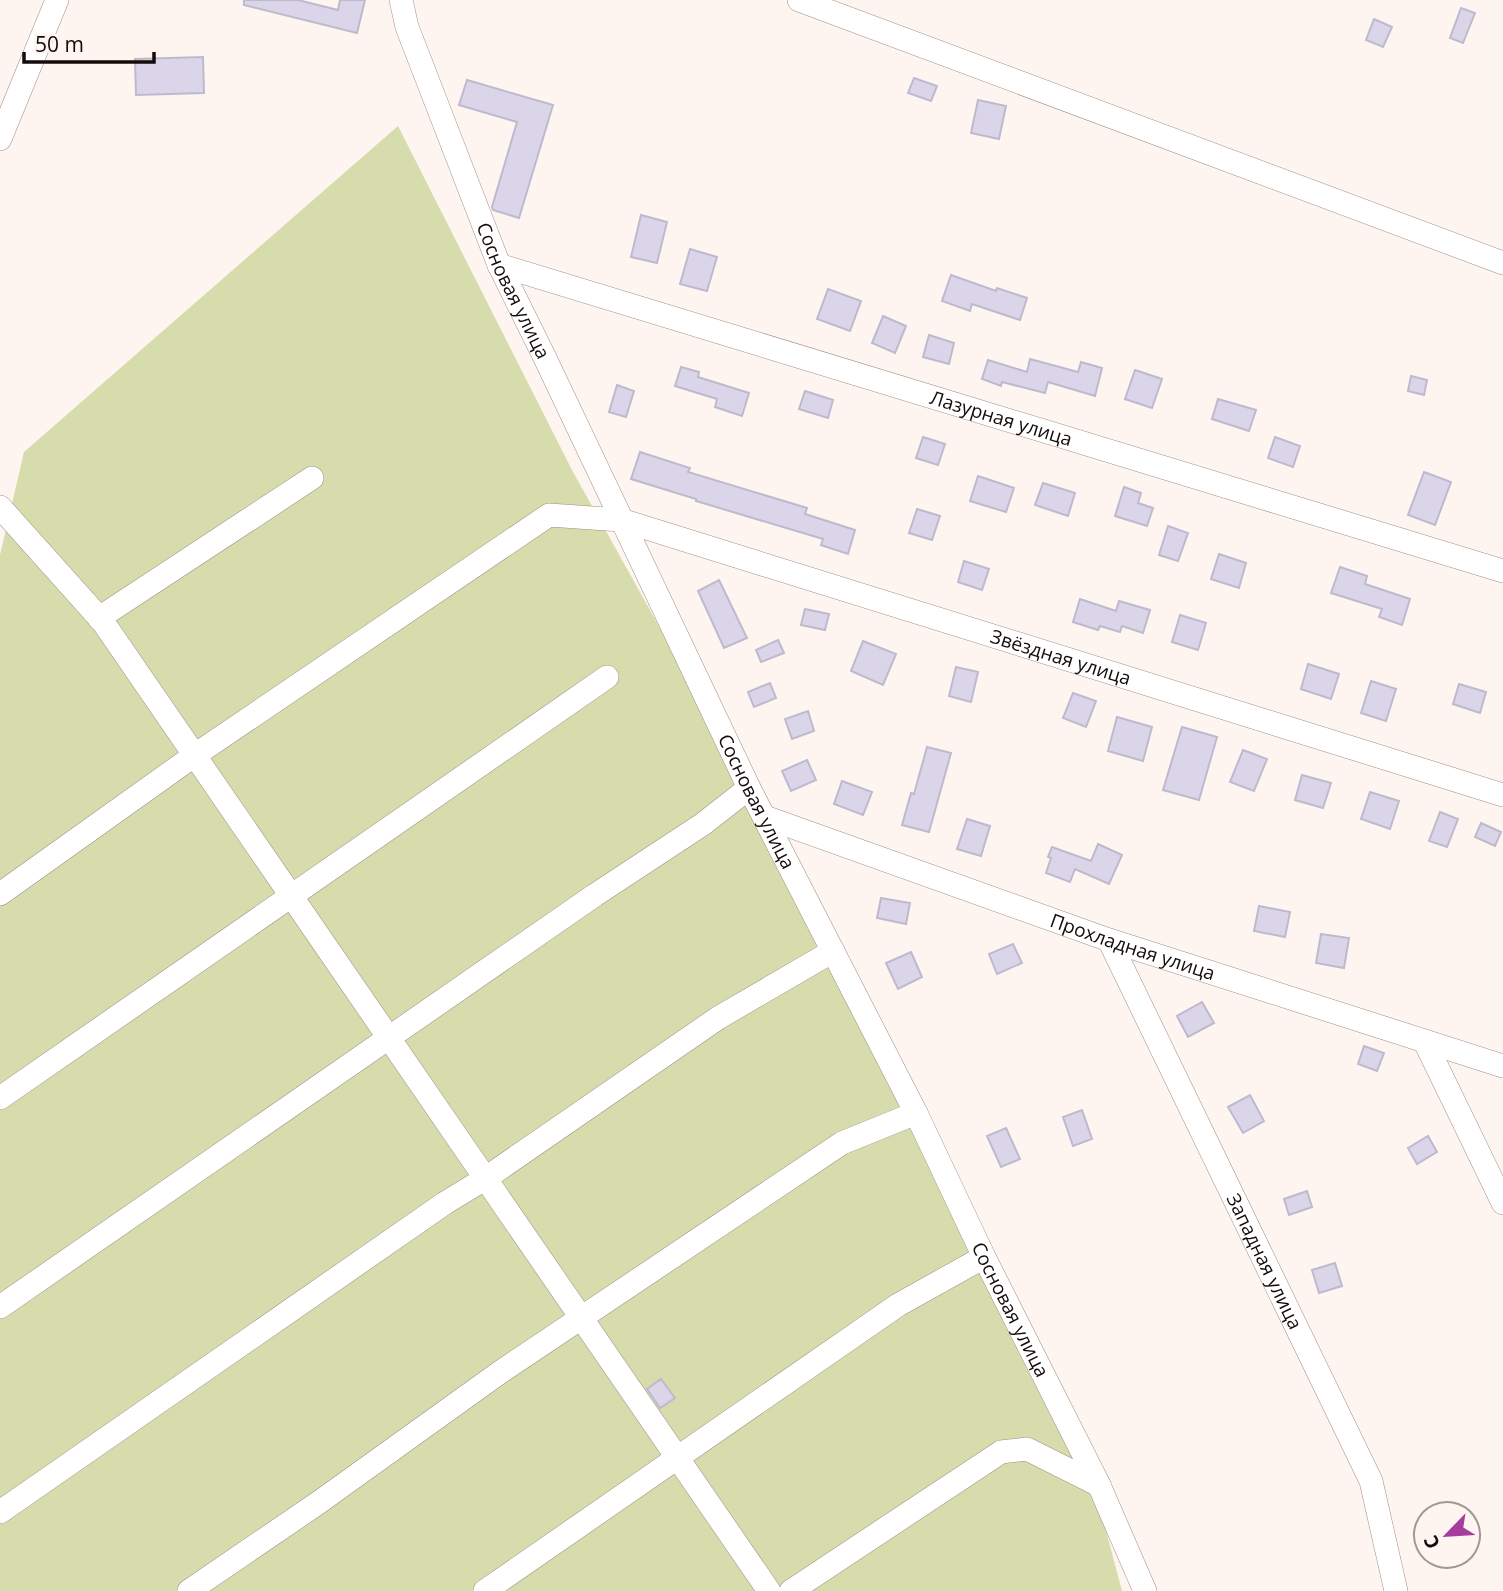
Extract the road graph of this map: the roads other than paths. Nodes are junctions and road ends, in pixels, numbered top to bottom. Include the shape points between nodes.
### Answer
1 (57, 0) edge
2 (401, 0) edge
3 (799, 0) edge
4 (0, 139) edge
5 (1503, 263) edge
6 (499, 265) junction
7 (312, 478) dead end
8 (0, 507) edge
9 (621, 520) junction
10 (1503, 571) edge
11 (99, 618) junction
12 (607, 677) dead end
13 (195, 755) junction
14 (749, 788) junction
15 (1503, 795) edge
16 (765, 817) junction
17 (0, 894) edge
18 (292, 895) junction
19 (1109, 940) junction
20 (833, 951) junction
21 (390, 1038) junction
22 (1424, 1042) junction
23 (1503, 1066) edge
24 (0, 1098) edge
25 (916, 1113) junction
26 (486, 1178) junction
27 (1503, 1203) edge
28 (984, 1257) junction
29 (0, 1307) edge
30 (582, 1320) junction
31 (677, 1457) junction
32 (1099, 1485) junction
33 (0, 1512) edge
34 (1138, 1589) edge
35 (189, 1591) edge
36 (485, 1591) edge
37 (769, 1591) edge
38 (791, 1591) edge
39 (1396, 1591) edge

1 - 4 street
2 - 6 street, Сосновая улица via 407,27
3 - 5 street
6 - 9 street, Сосновая улица
6 - 10 street, Лазурная улица
7 - 11 street
8 - 11 street
9 - 13 street, Звёздная улица via 548,515
9 - 14 street, Сосновая улица
9 - 15 street, Звёздная улица
11 - 13 street
12 - 18 street
13 - 17 street, Звёздная улица
13 - 18 street
14 - 16 street, Сосновая улица
14 - 21 street
16 - 19 street, Прохладная улица
16 - 20 street, Сосновая улица
18 - 21 street
18 - 24 street
19 - 22 street, Прохладная улица
19 - 39 street, Западная улица via 1371,1481
20 - 25 street, Сосновая улица
20 - 26 street via 718,1018
21 - 26 street
21 - 29 street
22 - 23 street, Прохладная улица
22 - 27 street
25 - 28 street, Сосновая улица
25 - 30 street via 842,1143
26 - 30 street
26 - 33 street
28 - 31 street via 898,1305
28 - 32 street, Сосновая улица
30 - 31 street
30 - 35 street
31 - 36 street
31 - 37 street
32 - 34 street, Сосновая улица
32 - 38 street via 1027,1449 1001,1452

